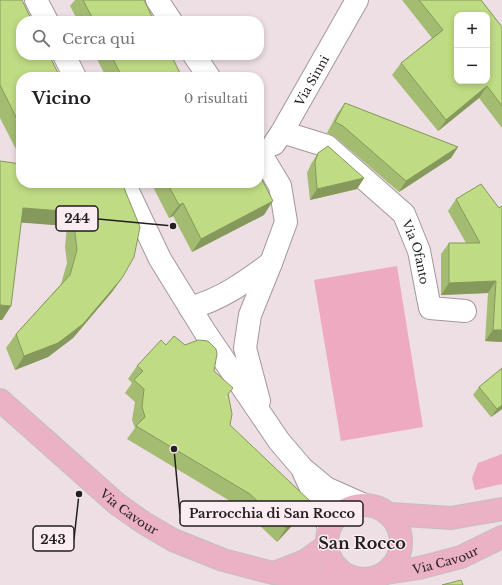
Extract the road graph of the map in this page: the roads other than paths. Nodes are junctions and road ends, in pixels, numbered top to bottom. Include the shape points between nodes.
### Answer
1 (36, 0) edge
2 (157, 0) edge
3 (357, 0) edge
4 (44, 16) edge
5 (168, 16) edge
6 (66, 60) edge
7 (197, 60) edge
8 (72, 72) edge
9 (206, 72) edge
10 (282, 132) junction
11 (264, 152) edge
12 (264, 160) edge
13 (126, 188) edge
14 (271, 263) junction
15 (190, 308) junction
16 (465, 311) dead end
17 (3, 407) edge
18 (263, 418) junction
19 (302, 468) junction
20 (362, 504) junction
21 (502, 508) edge
22 (390, 514) junction
23 (328, 537) junction
24 (502, 537) edge
25 (386, 573) junction
26 (273, 574) junction
27 (347, 576) junction

1 - 4 street
2 - 5 street
3 - 10 street, Via Sinni
6 - 8 street
7 - 9 street
10 - 11 street, Via Sinni
10 - 16 street, Via Ofanto via 327,146 404,214 419,251 430,308
12 - 14 street via 280,186 286,222
13 - 15 street via 160,259
14 - 15 street via 235,289 208,303
14 - 18 street via 250,315 245,348
15 - 18 street
17 - 26 main road, Via Cavour via 117,504 144,523 197,550
18 - 19 street
19 - 20 street via 326,488
19 - 23 street
20 - 22 main road via 377,506
20 - 23 main road via 348,508 337,516
21 - 22 main road via 451,518
22 - 25 main road, Via Cavour via 399,528 402,544 397,561
23 - 26 main road via 305,561
23 - 27 main road via 333,564
24 - 25 main road, Via Cavour via 461,557
25 - 27 main road, Via Cavour via 374,579 360,580
26 - 27 main road, Via Cavour

